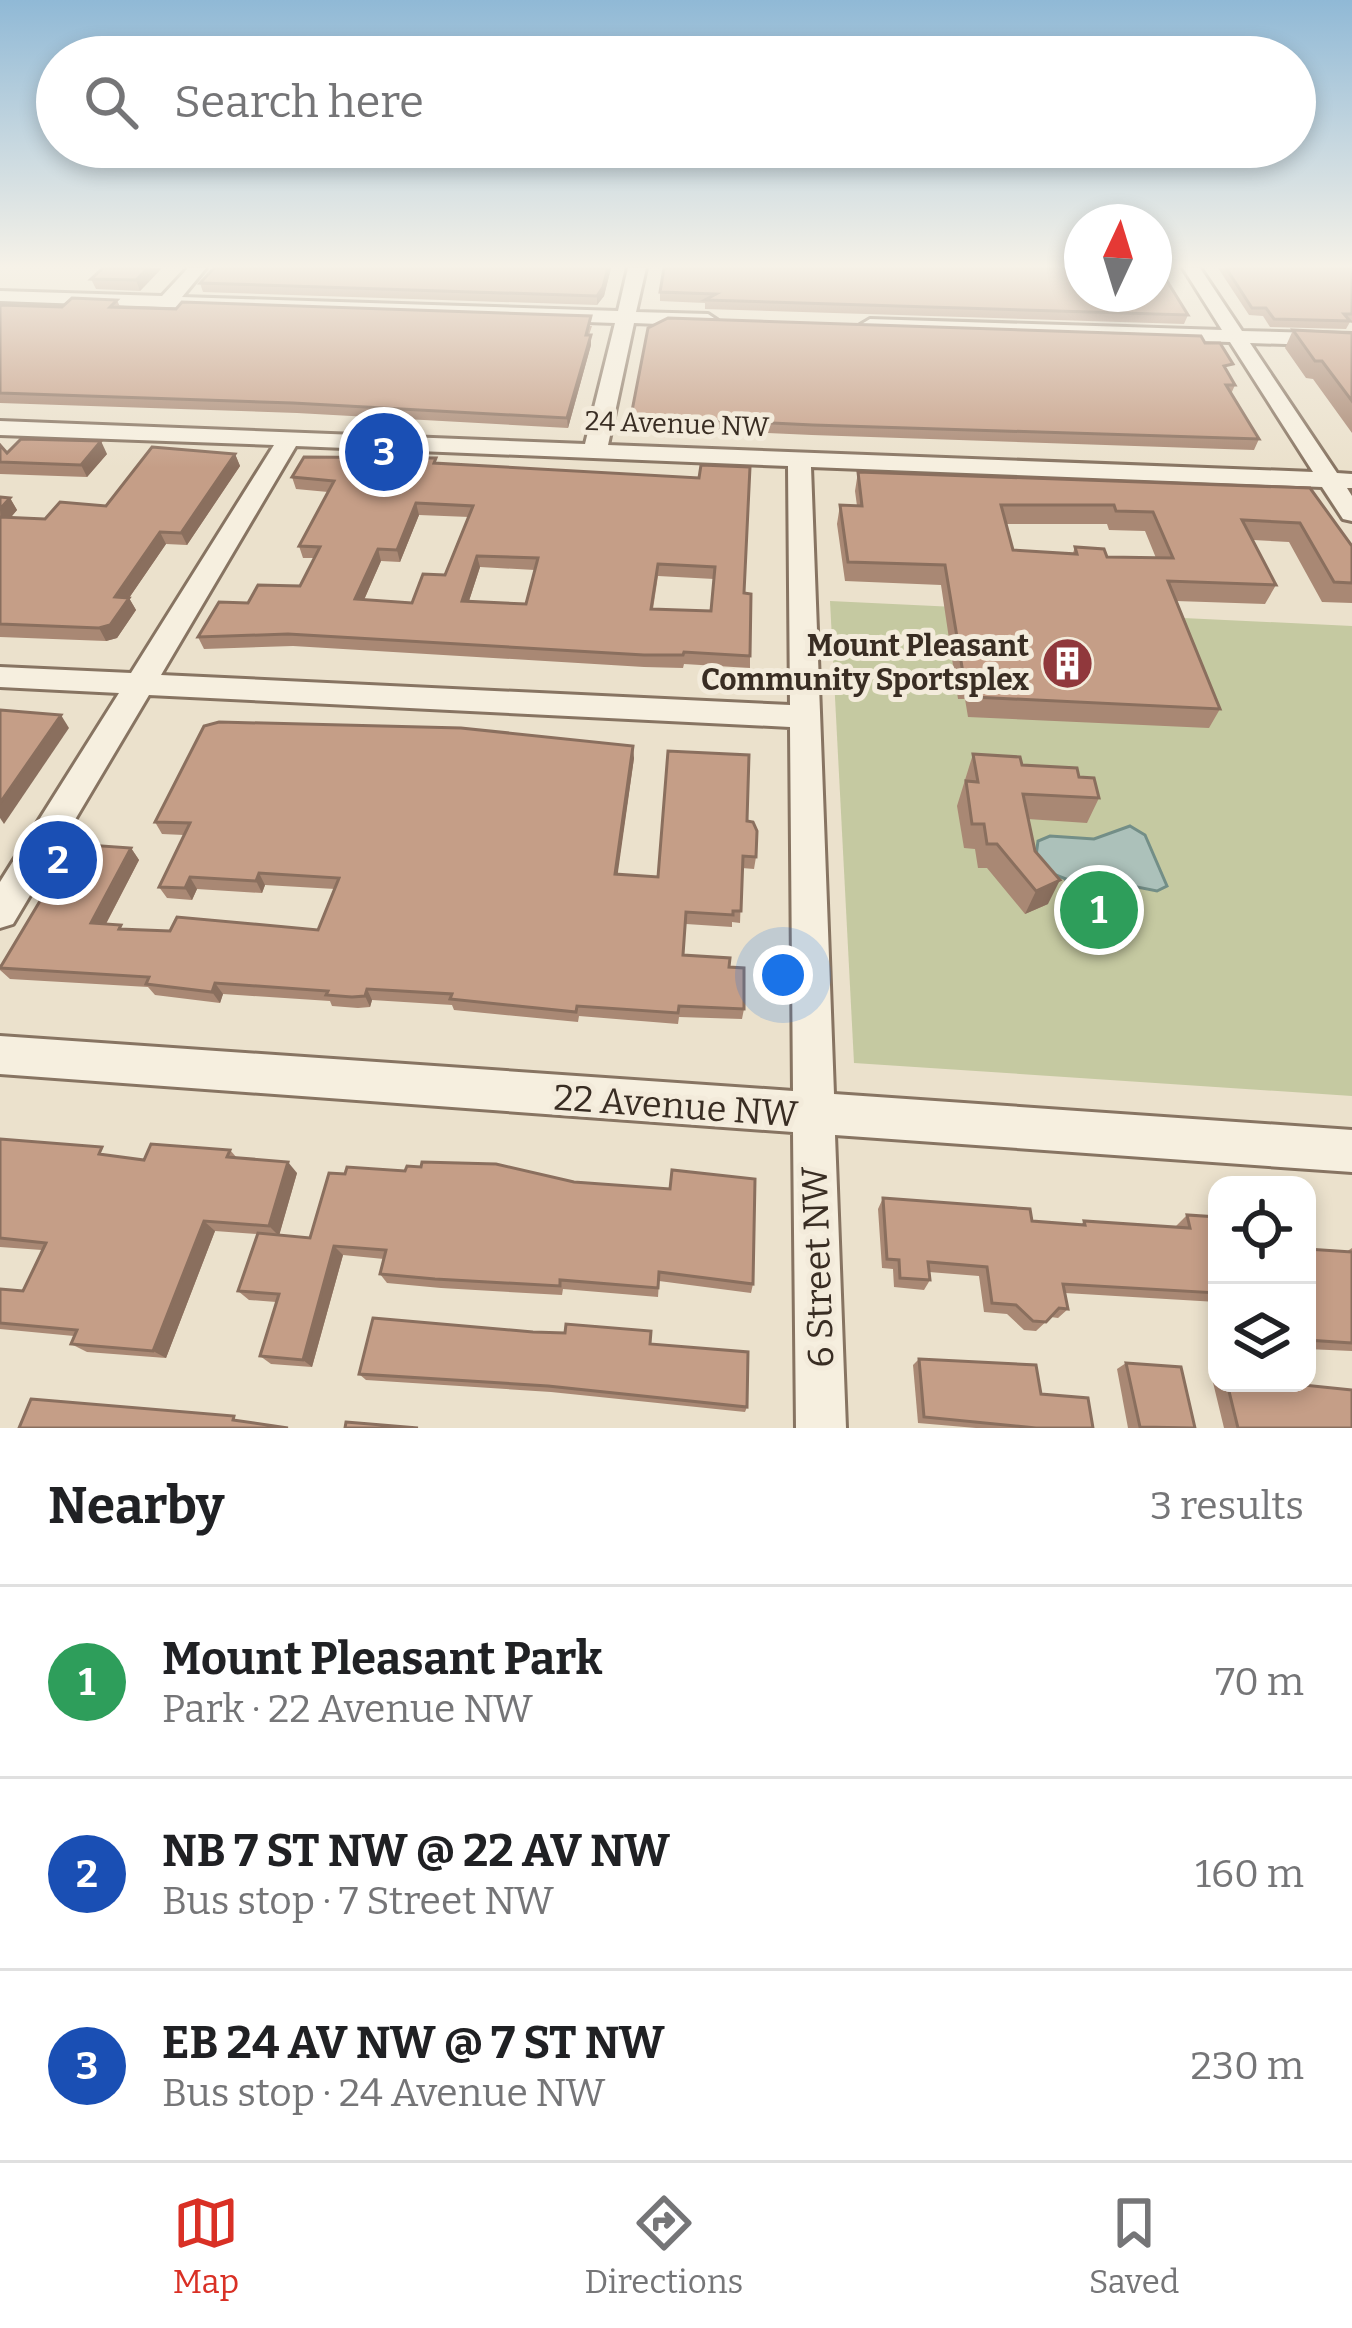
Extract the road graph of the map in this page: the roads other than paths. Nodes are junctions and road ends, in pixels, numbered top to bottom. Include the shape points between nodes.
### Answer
1 (623, 335) edge
2 (1193, 335) edge
3 (1236, 336) junction
4 (1352, 340) edge
5 (0, 428) edge
6 (289, 440) junction
7 (595, 451) junction
8 (799, 459) junction
9 (1341, 481) edge
10 (1352, 514) edge
11 (0, 677) edge
12 (139, 684) junction
13 (803, 717) junction
14 (0, 913) edge
15 (0, 1055) edge
16 (812, 1115) junction
17 (1352, 1151) edge
18 (821, 1428) edge

1 - 7 street
2 - 3 street
3 - 4 street
3 - 9 street
5 - 6 street, 24 Avenue NW
6 - 7 street, 24 Avenue NW
6 - 12 street
7 - 8 street, 24 Avenue NW
8 - 9 street, 24 Avenue NW
8 - 13 street, 6 Street NW
9 - 10 street
11 - 12 street
12 - 13 street
12 - 14 street
13 - 16 street, 6 Street NW
15 - 16 street, 22 Avenue NW
16 - 17 street, 22 Avenue NW
16 - 18 street, 6 Street NW

